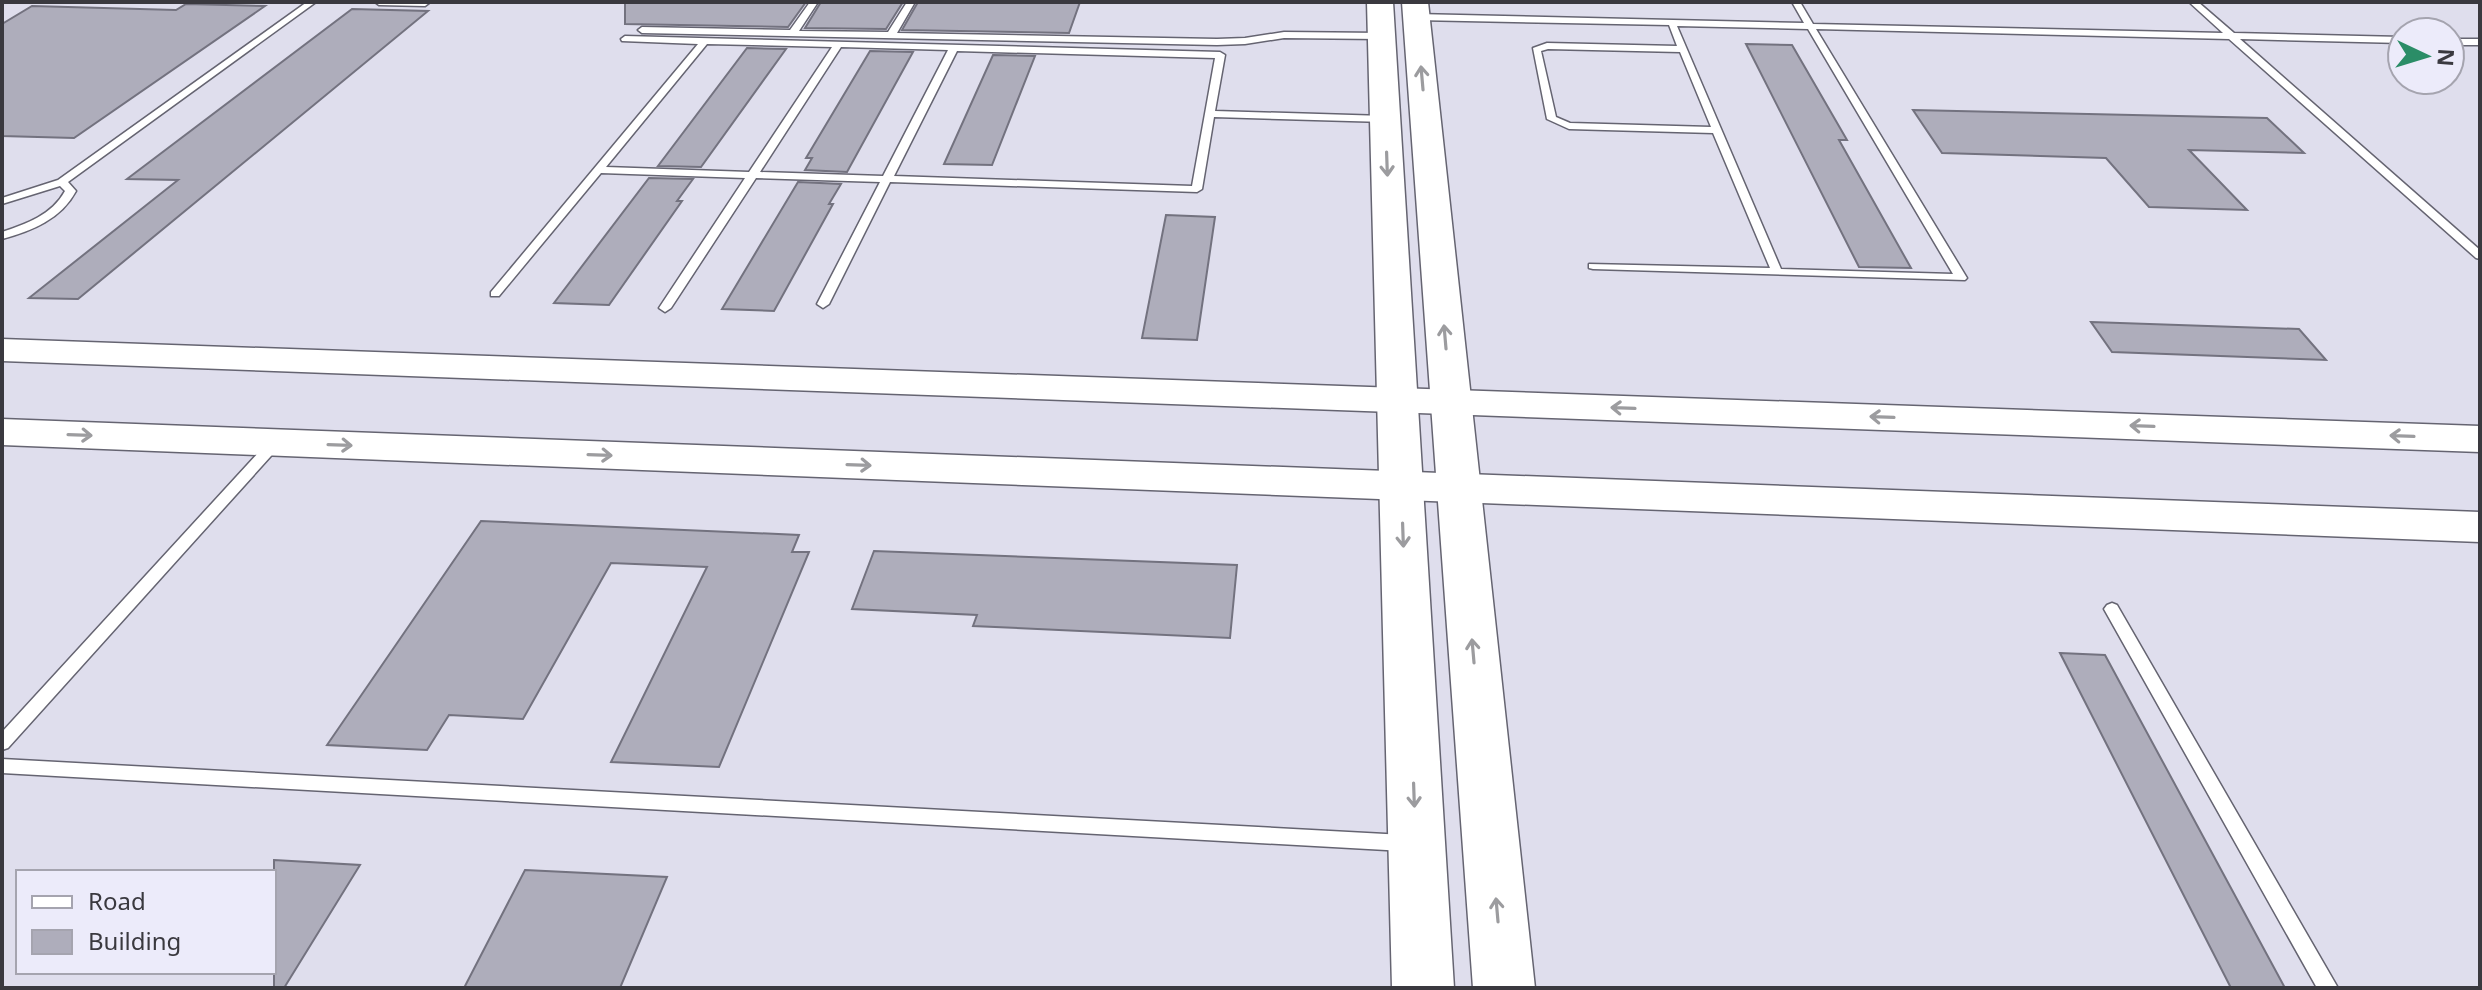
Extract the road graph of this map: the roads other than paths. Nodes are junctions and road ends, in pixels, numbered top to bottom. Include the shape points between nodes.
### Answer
1 (312, 2) edge
2 (379, 2) edge
3 (814, 2) edge
4 (911, 2) edge
5 (1796, 2) edge
6 (2193, 2) edge
7 (425, 3) edge
8 (1398, 14) edge
9 (1672, 23) junction
10 (1810, 26) junction
11 (642, 30) dead end
12 (793, 33) junction
13 (891, 35) junction
14 (2231, 36) junction
15 (625, 39) dead end
16 (2386, 40) edge
17 (705, 41) junction
18 (838, 45) junction
19 (954, 48) junction
20 (1683, 49) junction
21 (1210, 114) junction
22 (1385, 119) junction
23 (1717, 130) junction
24 (598, 170) junction
25 (752, 175) junction
26 (887, 179) junction
27 (62, 182) junction
28 (2, 201) edge
29 (2, 236) edge
30 (2480, 256) edge
31 (1593, 266) dead end
32 (1777, 272) junction
33 (495, 294) dead end
34 (823, 304) dead end
35 (665, 308) dead end
36 (2, 350) edge
37 (1397, 400) junction
38 (1451, 402) junction
39 (2, 432) edge
40 (2480, 439) edge
41 (275, 442) junction
42 (1401, 486) junction
43 (1458, 488) junction
44 (2480, 527) edge
45 (2112, 609) dead end
46 (2, 743) edge
47 (2, 766) edge
48 (1417, 844) junction
49 (1423, 988) edge
50 (1504, 988) edge
51 (2328, 988) edge

1 - 27 lane
2 - 7 lane
3 - 12 lane
4 - 13 lane
5 - 10 lane
6 - 14 lane
8 - 9 lane
8 - 13 lane via 1245,41
8 - 22 main road
38 -> 8 main road
9 - 10 lane
9 - 20 lane
10 - 14 lane
10 - 32 lane via 1961,278
11 - 12 lane
12 - 13 lane
14 - 16 lane
14 - 30 lane
15 - 17 lane
17 - 18 lane
17 - 24 lane
18 - 19 lane
18 - 25 lane
19 - 21 lane via 1220,55
19 - 26 lane
20 - 23 lane
20 - 23 lane via 1536,50 1552,119 1569,126
21 - 22 lane
21 - 26 lane via 1197,189
22 -> 37 main road
23 - 32 lane
24 - 25 lane
24 - 33 lane
25 - 26 lane
25 - 35 lane
26 - 34 lane
27 - 28 lane
27 - 29 lane via 71,191 67,201 38,222
31 - 32 lane
36 - 37 street
37 - 38 street
37 - 42 main road
40 -> 38 street
38 - 43 main road
39 -> 41 street
41 -> 42 street
41 - 46 lane
42 - 43 street
42 -> 48 main road
43 - 44 street
50 -> 43 main road
45 - 51 lane
47 - 48 lane
48 - 49 main road

